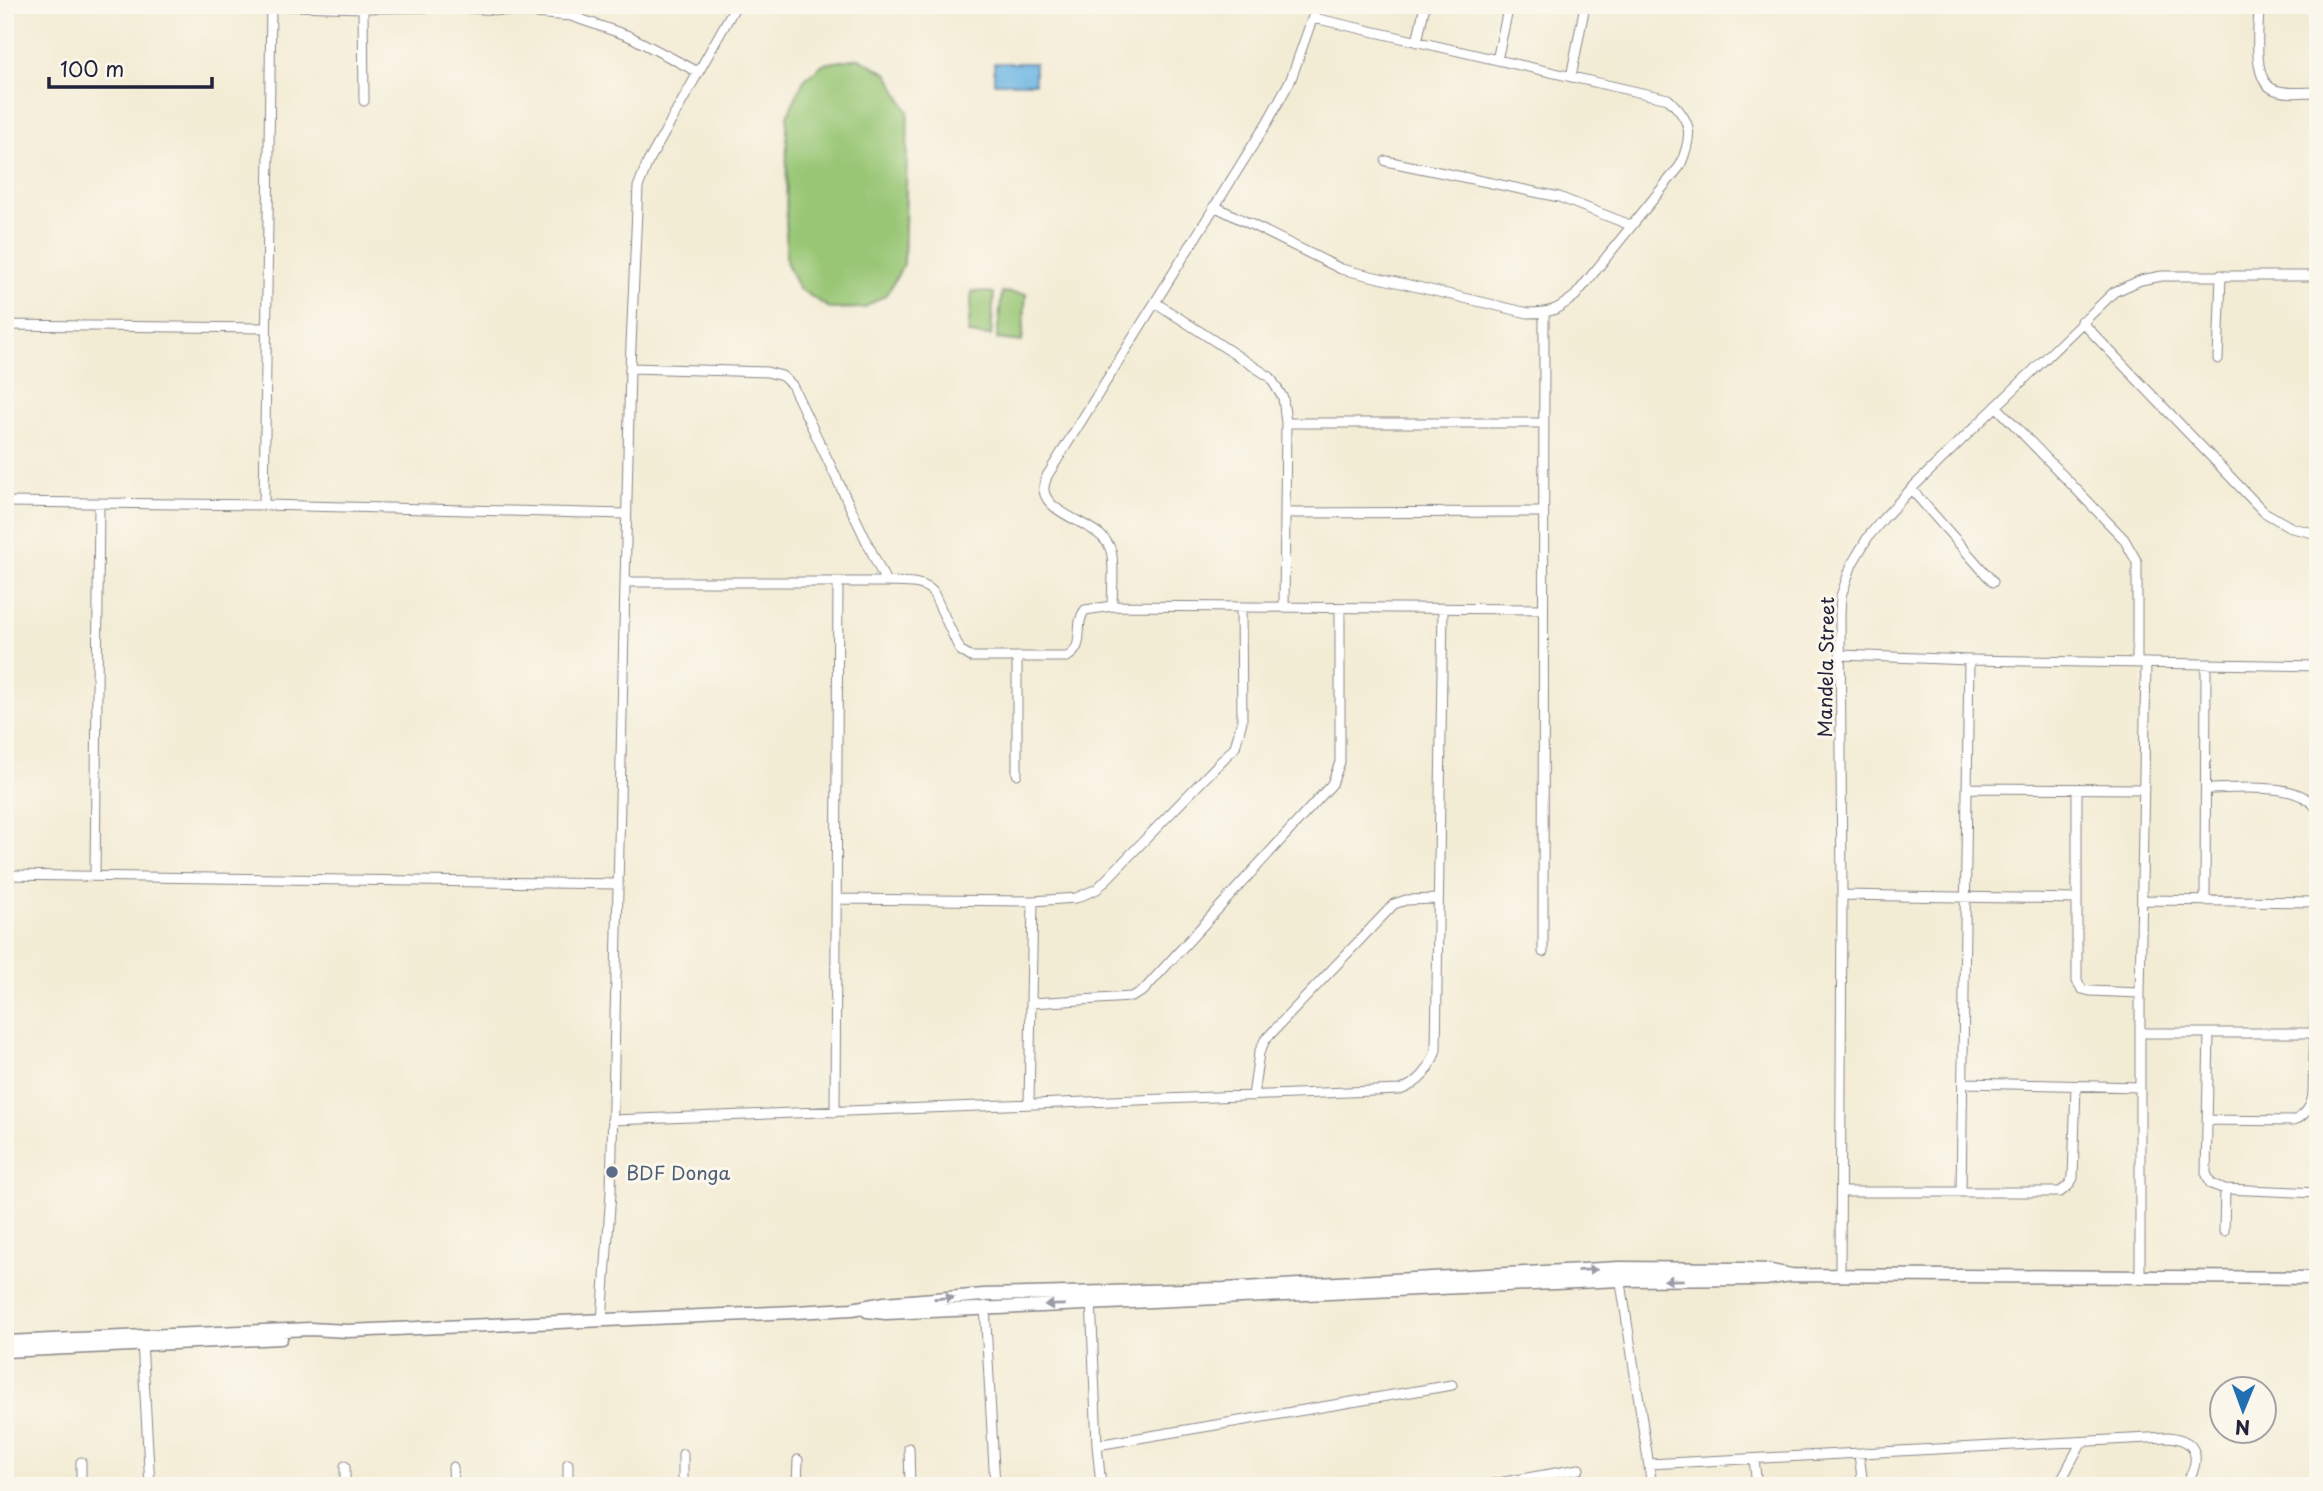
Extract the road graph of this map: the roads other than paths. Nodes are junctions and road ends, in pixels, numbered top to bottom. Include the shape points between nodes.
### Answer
1 (261, 5) edge
2 (271, 5) edge
3 (736, 5) edge
4 (1317, 5) edge
5 (1425, 5) edge
6 (1509, 5) edge
7 (1585, 5) edge
8 (2259, 5) edge
9 (458, 6) edge
10 (363, 8) junction
11 (1314, 18) junction
12 (1417, 42) junction
13 (1497, 60) junction
14 (698, 72) junction
15 (1571, 76) junction
16 (2318, 92) edge
17 (364, 101) dead end
18 (1386, 161) dead end
19 (1214, 206) junction
20 (1630, 225) junction
21 (2221, 275) junction
22 (2318, 276) edge
23 (1156, 303) junction
24 (1544, 313) junction
25 (2081, 321) junction
26 (5, 325) edge
27 (266, 328) junction
28 (2218, 359) dead end
29 (629, 368) junction
30 (1996, 406) junction
31 (1286, 423) junction
32 (1543, 424) junction
33 (1911, 489) junction
34 (5, 502) edge
35 (99, 503) junction
36 (264, 505) junction
37 (1542, 512) junction
38 (1285, 513) junction
39 (626, 514) junction
40 (2318, 534) edge
41 (625, 582) junction
42 (838, 582) junction
43 (886, 582) junction
44 (1993, 582) dead end
45 (1112, 606) junction
46 (1241, 608) junction
47 (1284, 608) junction
48 (1340, 608) junction
49 (1443, 608) junction
50 (1542, 609) junction
51 (1841, 655) junction
52 (1017, 657) junction
53 (1969, 660) junction
54 (2141, 663) junction
55 (2206, 665) junction
56 (2318, 666) edge
57 (1017, 774) dead end
58 (1967, 788) junction
59 (2077, 789) junction
60 (2144, 789) junction
61 (2206, 789) junction
62 (2318, 811) edge
63 (5, 875) edge
64 (95, 876) junction
65 (618, 884) junction
66 (1842, 895) junction
67 (1965, 898) junction
68 (838, 899) junction
69 (1438, 899) junction
70 (2076, 899) junction
71 (2144, 900) junction
72 (1033, 901) junction
73 (2204, 901) junction
74 (2318, 902) edge
75 (2318, 918) edge
76 (1543, 952) dead end
77 (2140, 993) junction
78 (1031, 1003) junction
79 (2314, 1032) junction
80 (2140, 1033) junction
81 (2209, 1033) junction
82 (1964, 1083) junction
83 (2076, 1086) junction
84 (2140, 1087) junction
85 (1253, 1096) junction
86 (1029, 1102) junction
87 (835, 1112) junction
88 (612, 1120) junction
89 (2207, 1120) junction
90 (2225, 1189) junction
91 (1841, 1192) junction
92 (1961, 1192) junction
93 (2318, 1193) edge
94 (2224, 1231) dead end
95 (1620, 1274) junction
96 (1840, 1275) junction
97 (2140, 1276) junction
98 (2318, 1278) edge
99 (1091, 1299) junction
100 (984, 1301) junction
101 (602, 1321) junction
102 (142, 1340) junction
103 (5, 1342) edge
104 (5, 1351) edge
105 (1452, 1385) dead end
106 (2081, 1443) junction
107 (1097, 1445) junction
108 (909, 1448) dead end
109 (683, 1454) dead end
110 (1859, 1454) junction
111 (1754, 1459) junction
112 (798, 1460) dead end
113 (80, 1462) dead end
114 (568, 1464) dead end
115 (1649, 1464) junction
116 (345, 1466) dead end
117 (453, 1467) dead end
118 (1579, 1469) dead end
119 (81, 1486) edge
120 (150, 1486) edge
121 (345, 1486) edge
122 (454, 1486) edge
123 (568, 1486) edge
124 (683, 1486) edge
125 (797, 1486) edge
126 (910, 1486) edge
127 (995, 1486) edge
128 (1101, 1486) edge
129 (1481, 1486) edge
130 (1652, 1486) edge
131 (1757, 1486) edge
132 (1863, 1486) edge
133 (2058, 1486) edge
134 (2184, 1486) edge

1 - 2 street
2 - 10 street
2 - 27 street
3 - 14 street
4 - 11 street
5 - 12 street
6 - 13 street
7 - 15 street
8 - 16 street via 2258,64 2264,81 2278,91
9 - 10 street
9 - 14 street via 571,16 629,36
10 - 17 street
11 - 12 street
11 - 19 street via 1291,79
12 - 13 street
13 - 15 street
14 - 29 street via 638,187
15 - 20 street via 1668,99 1684,113 1690,132 1680,166
18 - 20 street via 1559,197
19 - 23 street
19 - 24 street via 1341,270
20 - 24 street via 1575,296 1555,311
21 - 22 street, Mandela Street
21 - 25 street, Mandela Street via 2162,275 2141,280 2114,292
21 - 28 street
23 - 31 street via 1270,377 1283,398
23 - 45 street via 1043,489 1047,499 1102,537 1111,551
24 - 32 street
25 - 30 street, Mandela Street
25 - 40 street via 2264,512 2292,528
26 - 27 street
27 - 36 street
29 - 39 street
29 - 43 street via 782,376 792,385
30 - 33 street, Mandela Street
30 - 54 street via 2134,553
31 - 32 street
31 - 38 street
32 - 37 street
33 - 44 street
33 - 51 street, Mandela Street via 1868,537 1852,564 1842,596
34 - 35 street
35 - 36 street
35 - 64 street
36 - 39 street
37 - 38 street
37 - 50 street
38 - 47 street
39 - 41 street
41 - 42 street
41 - 65 street
42 - 43 street
42 - 68 street
43 - 52 street via 927,586 964,654
45 - 46 street
45 - 52 street via 1085,610 1079,646 1068,657
46 - 47 street
46 - 72 street via 1242,721 1235,747 1097,889 1076,898
47 - 48 street
48 - 49 street
48 - 78 street via 1340,762 1332,784 1143,991 1131,997
49 - 50 street
49 - 69 street
50 - 76 street
51 - 53 street
51 - 66 street, Mandela Street
52 - 57 street
53 - 54 street
53 - 58 street
54 - 55 street
54 - 60 street
55 - 56 street
55 - 61 street
58 - 59 street
58 - 67 street
59 - 60 street
59 - 70 street
60 - 71 street
61 - 62 street via 2290,791 2310,800
61 - 73 street
63 - 64 street
64 - 65 street
65 - 88 street
66 - 67 street
66 - 91 street, Mandela Street
67 - 70 street
67 - 82 street
68 - 72 street
68 - 87 street
69 - 85 street via 1394,904 1265,1040
69 - 85 street via 1436,1050 1424,1075 1400,1090
70 - 77 street via 2079,986 2090,992
71 - 73 street
71 - 77 street
72 - 78 street
73 - 74 street
75 - 79 street
77 - 80 street
78 - 86 street
79 - 81 street
79 - 89 street via 2314,1093 2303,1115 2288,1121
80 - 81 street
80 - 84 street
81 - 89 street
82 - 83 street
82 - 92 street
83 - 84 street
83 - 92 street via 2073,1178 2065,1189 2054,1193
84 - 97 street
85 - 86 street
86 - 87 street
87 - 88 street
88 - 101 street
89 - 90 street via 2208,1180
90 - 93 street
90 - 94 street
91 - 92 street
91 - 96 street, Mandela Street
95 - 96 main road via 1743,1269
95 - 99 main road via 1224,1289
95 - 115 street
96 - 97 main road
97 - 98 main road
99 - 100 main road
99 - 107 street
100 - 101 main road via 898,1301 852,1309
100 - 127 street
101 - 102 main road via 310,1329
102 - 103 main road
102 - 104 main road
102 - 120 street
105 - 107 street
106 - 110 street
106 - 133 street
106 - 134 street via 2183,1440 2196,1458
107 - 128 street
108 - 126 street
109 - 124 street
110 - 111 street
110 - 132 street
111 - 115 street
111 - 131 street
112 - 125 street
113 - 119 street
114 - 123 street
115 - 130 street
116 - 121 street
117 - 122 street
118 - 129 street

